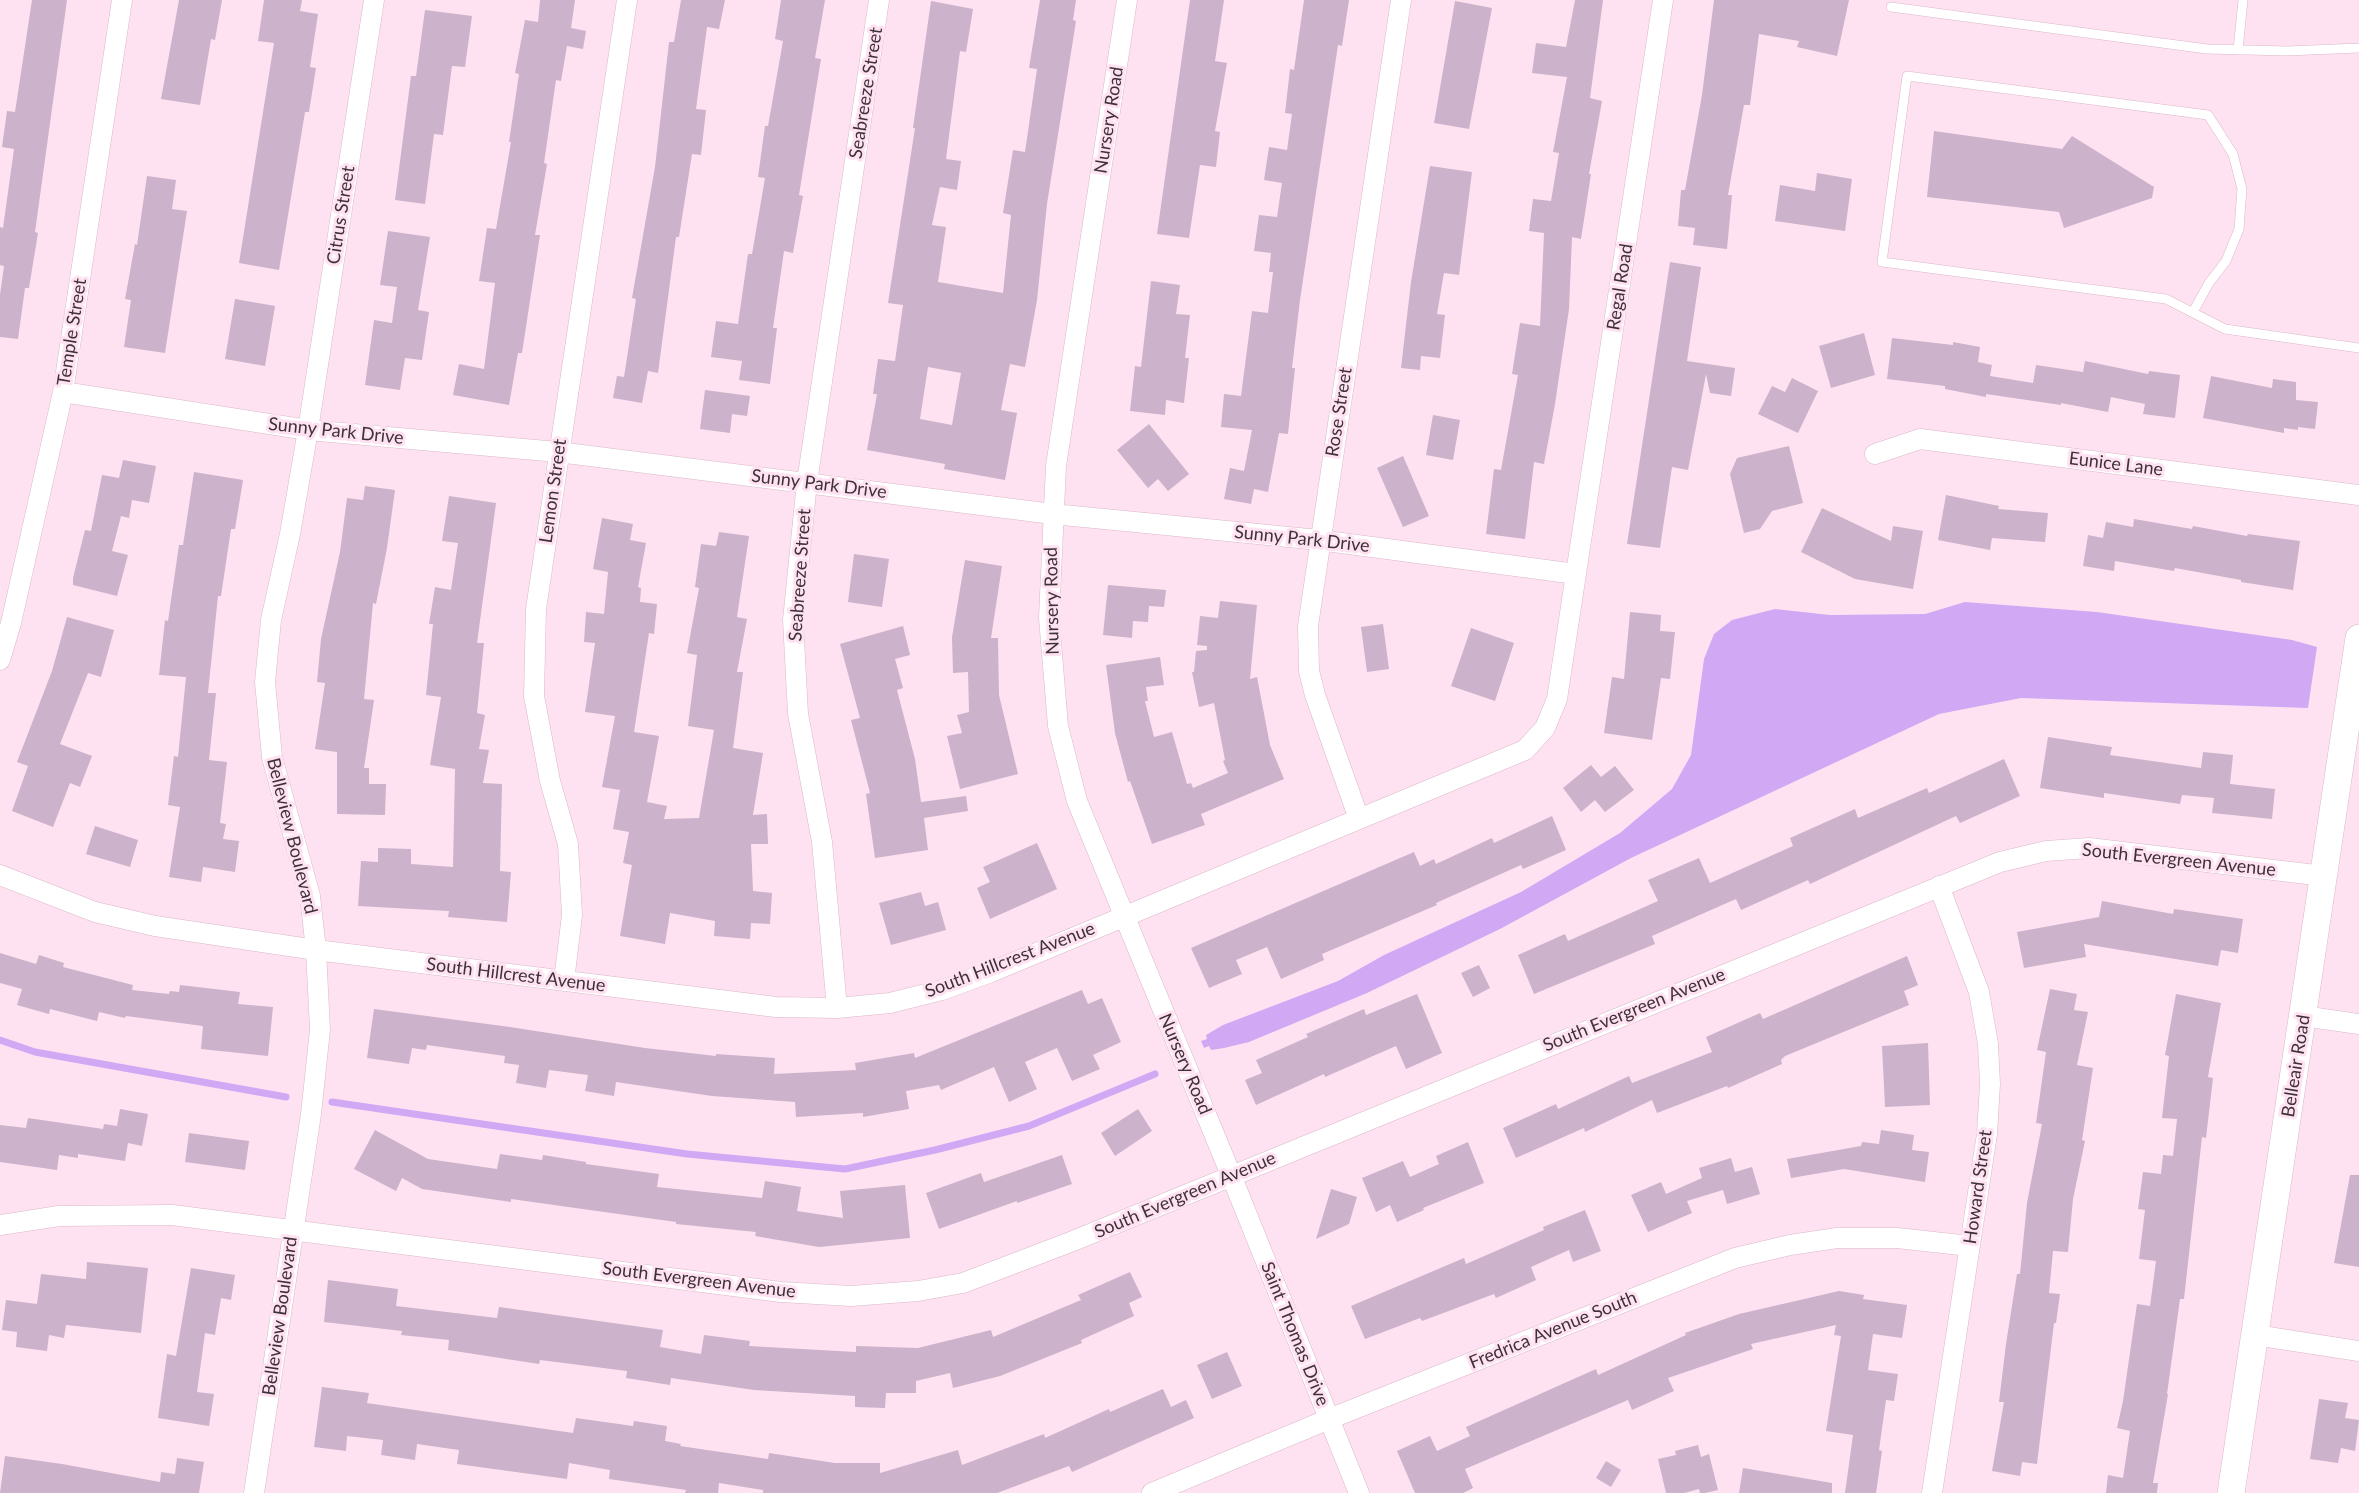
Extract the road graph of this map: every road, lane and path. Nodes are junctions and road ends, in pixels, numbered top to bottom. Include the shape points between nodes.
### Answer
1 (122, 0) edge
2 (374, 0) edge
3 (627, 0) edge
4 (879, 0) edge
5 (1127, 0) edge
6 (1401, 0) edge
7 (1663, 0) edge
8 (2243, 0) edge
9 (1891, 7) dead end
10 (2359, 48) edge
11 (2238, 50) junction
12 (2193, 312) junction
13 (2359, 348) edge
14 (63, 392) junction
15 (308, 430) junction
16 (558, 452) junction
17 (1875, 454) dead end
18 (807, 482) junction
19 (2359, 495) edge
20 (1053, 514) junction
21 (1320, 540) junction
22 (1576, 574) junction
23 (2359, 638) edge
24 (0, 660) edge
25 (1359, 819) junction
26 (0, 875) edge
27 (2324, 876) junction
28 (1939, 886) junction
29 (1123, 916) junction
30 (316, 950) junction
31 (564, 981) junction
32 (837, 1008) junction
33 (2303, 1016) junction
34 (2359, 1024) edge
35 (1231, 1175) junction
36 (0, 1225) edge
37 (293, 1230) junction
38 (1970, 1246) junction
39 (2255, 1335) junction
40 (2359, 1351) edge
41 (1329, 1419) junction
42 (259, 1492) edge
43 (1152, 1493) edge
44 (1359, 1493) edge
45 (1932, 1493) edge
46 (2231, 1493) edge

1 - 14 street, Temple Street
2 - 15 street, Citrus Street
3 - 16 street, Lemon Street
4 - 18 street, Seabreeze Street
5 - 20 street, Nursery Road via 1056,466
6 - 21 street, Rose Street
7 - 22 street, Regal Road
8 - 11 lane
9 - 11 lane via 2108,37
10 - 11 lane
12 - 12 lane via 2166,299 1882,262 1907,76 2208,115 2233,154 2242,189 2239,229 2226,261
12 - 13 lane via 2224,329
14 - 15 street, Sunny Park Drive
14 - 24 street, Temple Street
15 - 16 street, Sunny Park Drive
15 - 30 street, Belleview Boulevard via 271,620 265,682 272,757 310,896
16 - 18 street, Sunny Park Drive
16 - 31 street, Lemon Street via 536,609 534,696 550,781 568,844 572,915
17 - 19 street, Eunice Lane via 1920,439
18 - 20 street, Sunny Park Drive
18 - 32 street, Seabreeze Street via 793,620 798,714 822,842
20 - 21 street, Sunny Park Drive
20 - 29 street, Nursery Road via 1049,618 1058,726 1077,801
21 - 22 street, Sunny Park Drive
21 - 25 street, Rose Street via 1308,626 1309,671
22 - 25 street, South Hillcrest Avenue via 1557,699 1545,728 1525,750
23 - 27 main road, Belleair Road
25 - 29 street, South Hillcrest Avenue
26 - 30 street, South Hillcrest Avenue via 95,912 155,926
27 - 28 street, South Evergreen Avenue via 2089,848 2046,851 2000,862
27 - 33 main road, Belleair Road
28 - 35 street, South Evergreen Avenue
28 - 38 street, Howard Street via 1979,992 1988,1044 1987,1134
29 - 32 street, South Hillcrest Avenue via 942,990 890,1003
29 - 35 street, Nursery Road
30 - 31 street, South Hillcrest Avenue
30 - 37 street, Belleview Boulevard via 320,1030
31 - 32 street, South Hillcrest Avenue via 776,1007
33 - 34 street
33 - 39 main road, Belleair Road
35 - 37 street, South Evergreen Avenue via 963,1282 918,1291 851,1296 781,1292
35 - 41 street, Saint Thomas Drive
36 - 37 street, South Evergreen Avenue via 59,1216 172,1215
37 - 42 street, Belleview Boulevard
38 - 41 street, Fredrica Avenue South via 1897,1238 1837,1238 1735,1258
38 - 45 street, Howard Street
39 - 40 street
39 - 46 main road, Belleair Road
41 - 43 street, Fredrica Avenue South
41 - 44 street, Saint Thomas Drive

